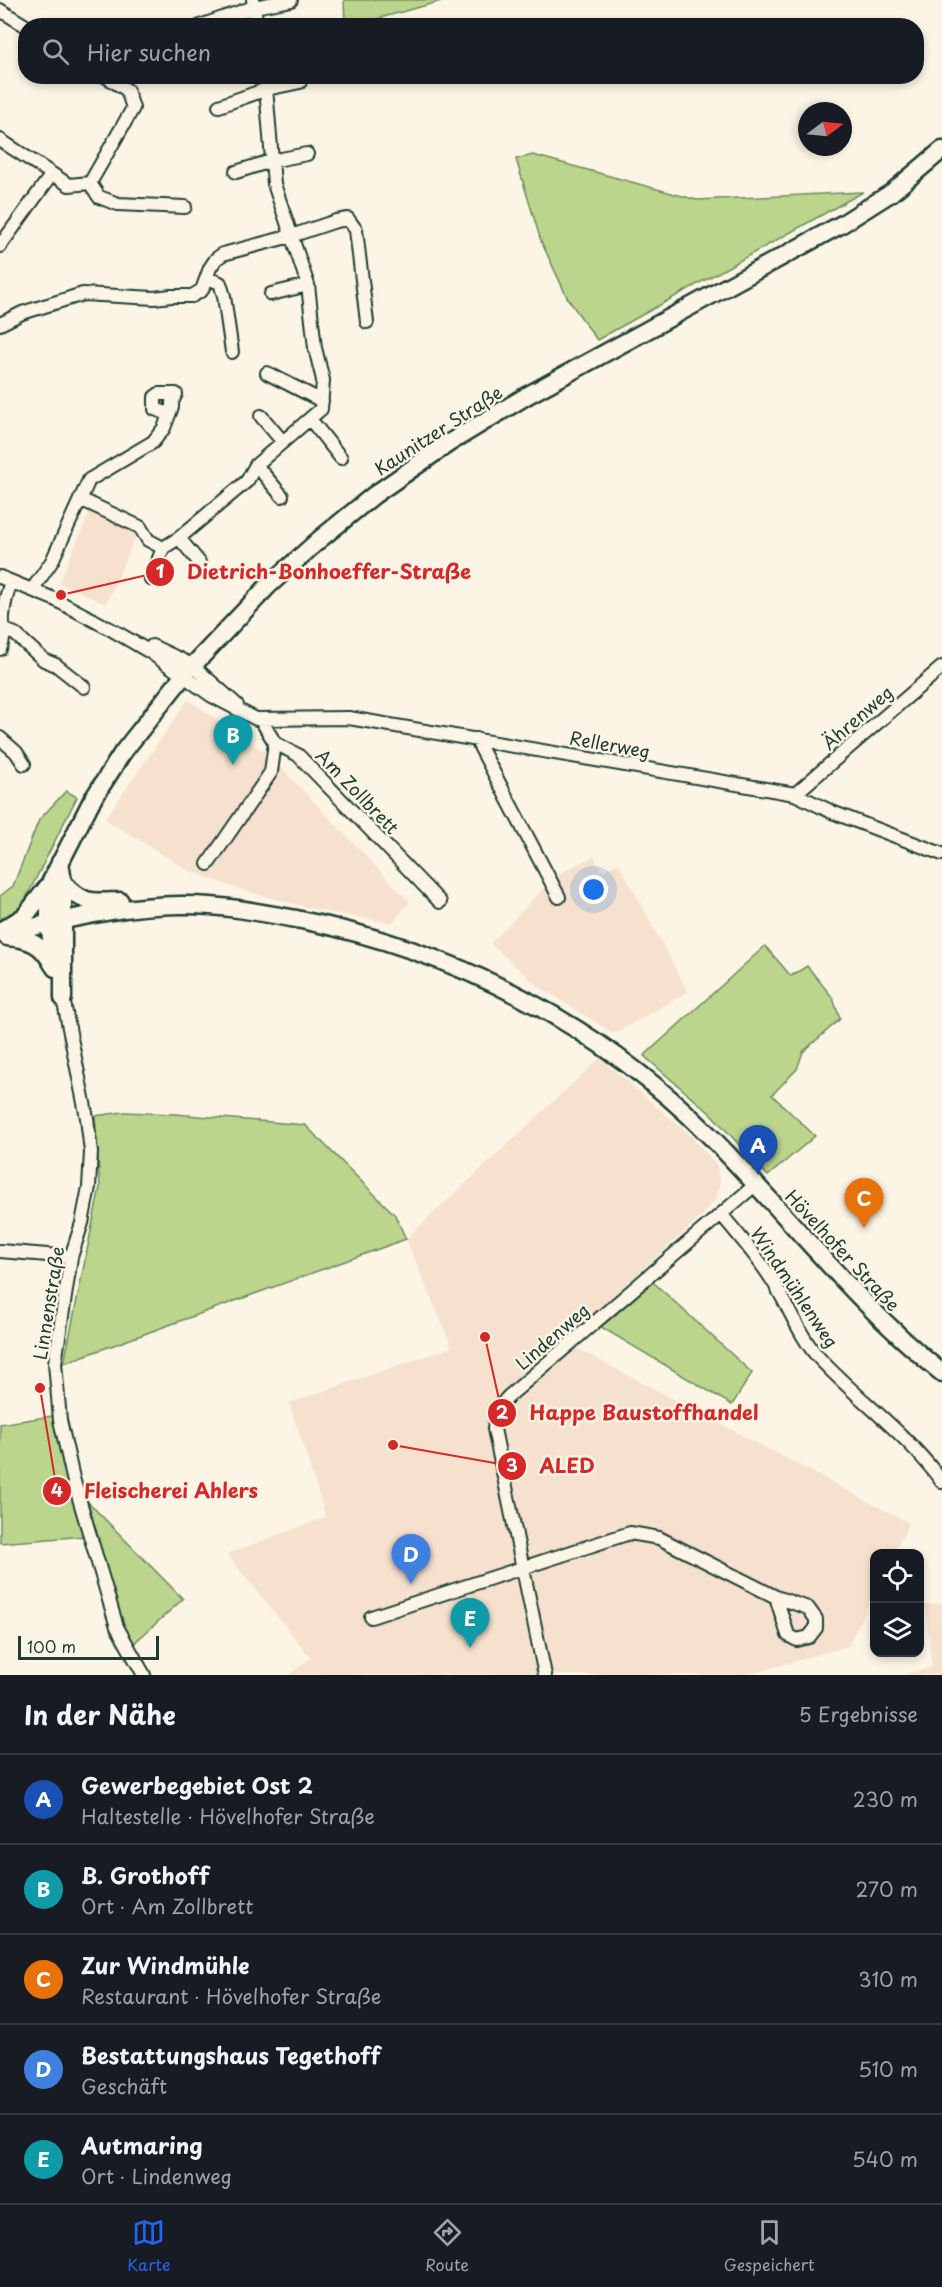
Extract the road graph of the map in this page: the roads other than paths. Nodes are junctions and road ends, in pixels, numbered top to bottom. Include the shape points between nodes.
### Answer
1 (291, 0) edge
2 (254, 4) edge
3 (0, 10) edge
4 (220, 18) edge
5 (18, 21) edge
6 (118, 84) edge
7 (264, 84) edge
8 (266, 84) edge
9 (219, 106) dead end
10 (0, 140) edge
11 (942, 150) edge
12 (307, 154) dead end
13 (271, 161) junction
14 (237, 172) dead end
15 (52, 174) junction
16 (90, 183) junction
17 (185, 207) dead end
18 (291, 236) junction
19 (0, 246) edge
20 (207, 278) junction
21 (308, 285) junction
22 (271, 294) dead end
23 (368, 322) dead end
24 (0, 324) edge
25 (232, 352) dead end
26 (267, 373) dead end
27 (322, 401) junction
28 (170, 411) dead end
29 (261, 416) dead end
30 (310, 419) junction
31 (283, 442) junction
32 (341, 458) dead end
33 (256, 465) junction
34 (282, 496) dead end
35 (80, 499) junction
36 (179, 538) junction
37 (163, 548) junction
38 (199, 562) dead end
39 (151, 579) dead end
40 (6, 580) edge
41 (32, 590) junction
42 (4, 630) junction
43 (0, 649) edge
44 (942, 667) edge
45 (188, 670) junction
46 (84, 687) dead end
47 (261, 720) junction
48 (0, 738) edge
49 (476, 739) junction
50 (275, 743) junction
51 (24, 764) dead end
52 (795, 794) junction
53 (942, 854) edge
54 (208, 864) dead end
55 (56, 884) junction
56 (559, 897) dead end
57 (440, 902) dead end
58 (159, 906) junction
59 (56, 922) junction
60 (0, 934) edge
61 (54, 968) junction
62 (63, 998) junction
63 (755, 1185) junction
64 (720, 1214) junction
65 (0, 1251) edge
66 (71, 1257) junction
67 (942, 1373) edge
68 (942, 1482) edge
69 (524, 1567) junction
70 (776, 1597) dead end
71 (371, 1617) dead end
72 (144, 1675) edge
73 (545, 1675) edge

1 - 2 street
2 - 4 street
3 - 5 street
6 - 16 street via 127,90 133,108
7 - 9 street
8 - 13 street
10 - 15 street
11 - 45 main road, Kaunitzer Straße via 891,193 842,224 528,395 449,443 374,495 321,539 268,586
12 - 13 street
13 - 14 street
13 - 18 street via 274,184
15 - 16 street via 69,185
15 - 19 street
16 - 17 street via 99,197 118,204
18 - 20 street via 223,254 210,268
18 - 21 street
18 - 23 street via 348,219 356,230
20 - 24 street via 202,290 192,296 83,294
20 - 25 street via 220,283
21 - 22 street
21 - 27 street via 323,380
26 - 27 street
27 - 30 street via 321,409
28 - 35 street via 153,442 90,480
29 - 31 street
30 - 31 street
30 - 32 street
31 - 33 street
33 - 34 street
33 - 36 street via 247,481
35 - 37 street via 140,527 148,540
35 - 41 street via 52,561
36 - 37 street
36 - 38 street
37 - 39 street
40 - 41 street
40 - 42 street
41 - 45 street
42 - 43 street
42 - 46 street via 15,634
44 - 52 street, Ährenweg
45 - 47 street via 219,687 247,715
45 - 55 main road, Kaunitzer Straße via 123,752 91,802 60,862
47 - 49 street, Rellerweg via 349,718
47 - 50 street, Am Zollbrett
48 - 51 street
49 - 52 street, Rellerweg
49 - 56 street
50 - 54 street via 271,772
50 - 57 street, Am Zollbrett via 298,755
52 - 53 street, Rellerweg
55 - 58 main road via 93,902 140,900
55 - 59 main road
55 - 60 main road via 25,916
58 - 59 main road, Hövelhofer Straße
58 - 63 main road, Hövelhofer Straße via 215,906 332,926 403,946 466,970 521,996 591,1037 691,1118
59 - 60 main road, Hövelhofer Straße
59 - 61 main road
59 - 62 main road
60 - 61 main road via 25,939 45,951
61 - 62 main road
62 - 66 street, Linnenstraße via 91,1152 89,1187
63 - 64 street, Lindenweg
63 - 67 main road, Hövelhofer Straße via 863,1302
64 - 68 street, Windmühlenweg via 774,1282 813,1350 907,1440
64 - 69 street, Lindenweg via 502,1403 494,1429
65 - 66 street
66 - 72 street, Linnenstraße via 55,1363 60,1420 117,1627
69 - 70 street via 630,1533 644,1534
69 - 71 street
69 - 73 street, Lindenweg

